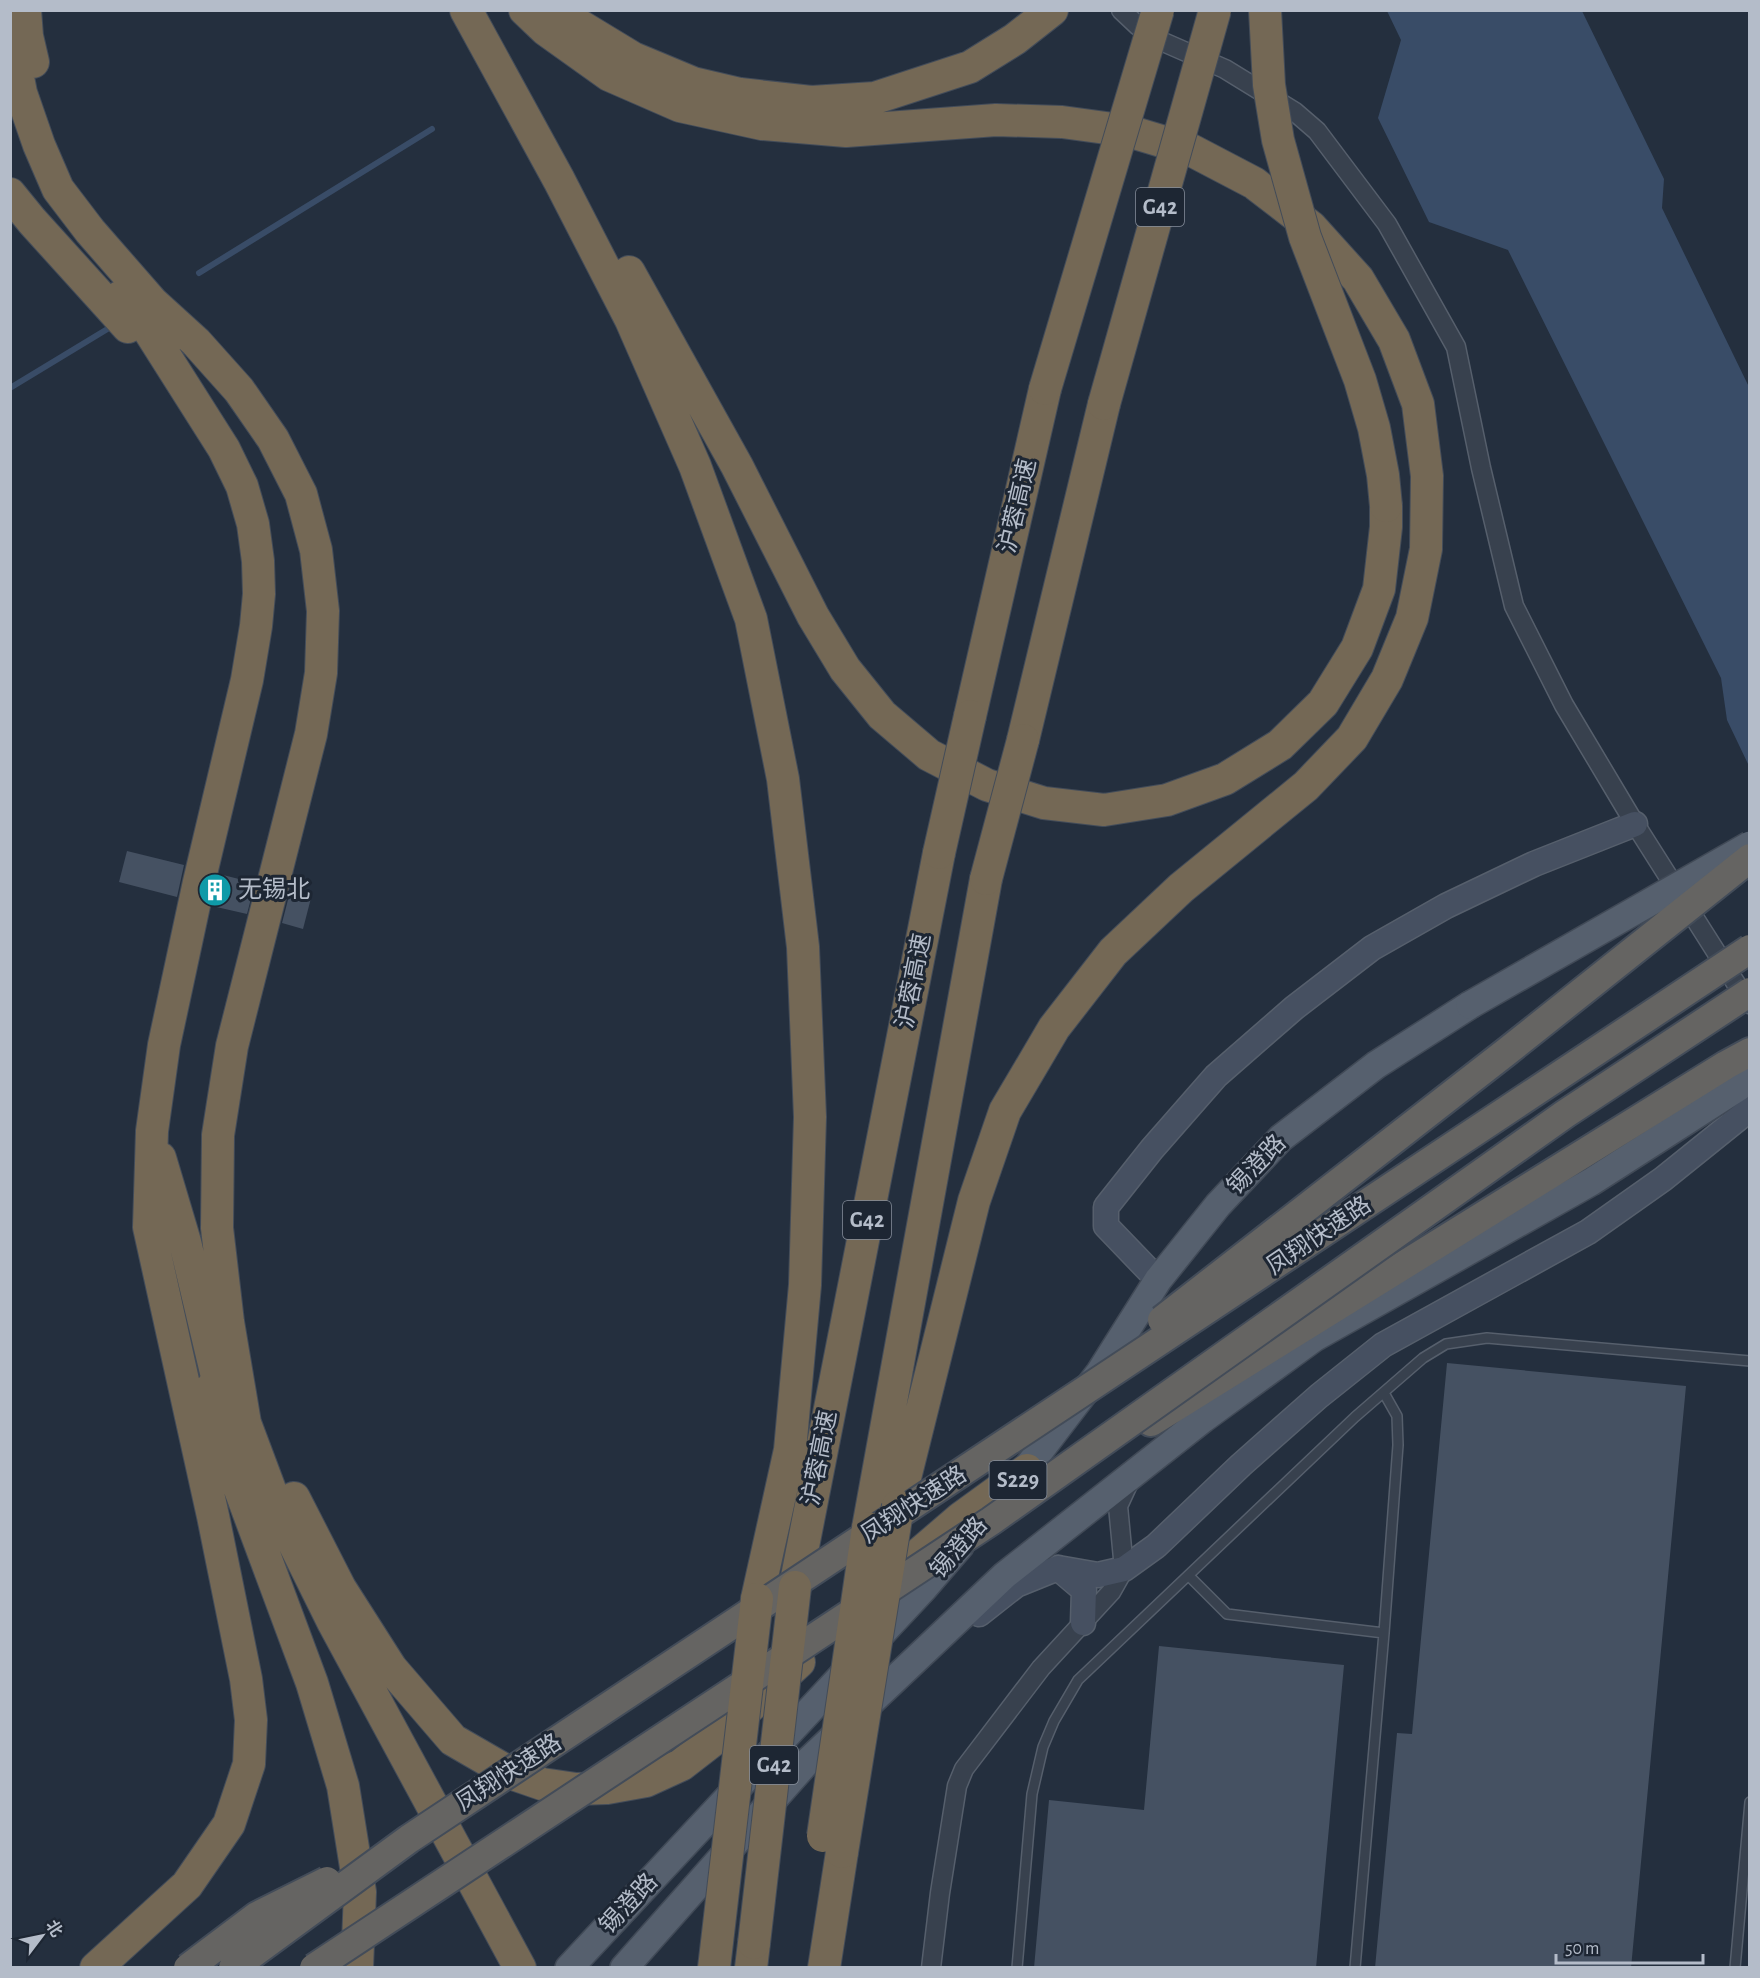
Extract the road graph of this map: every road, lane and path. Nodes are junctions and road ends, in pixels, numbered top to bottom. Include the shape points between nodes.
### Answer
1 (25, 10) edge
2 (465, 10) edge
3 (525, 10) edge
4 (561, 10) edge
5 (1052, 10) edge
6 (1122, 10) edge
7 (1158, 10) edge
8 (1215, 10) edge
9 (1265, 10) edge
10 (10, 36) edge
11 (482, 37) junction
12 (10, 126) edge
13 (10, 194) edge
14 (196, 342) junction
15 (201, 412) junction
16 (1635, 824) junction
17 (1749, 844) edge
18 (1749, 858) edge
19 (1749, 949) edge
20 (1749, 992) edge
21 (1749, 1005) edge
22 (1749, 1052) edge
23 (1749, 1080) edge
24 (1749, 1109) edge
25 (152, 1131) junction
26 (1158, 1280) junction
27 (1749, 1361) edge
28 (1384, 1393) junction
29 (978, 1463) junction
30 (1027, 1470) junction
31 (1133, 1474) junction
32 (992, 1521) junction
33 (288, 1550) junction
34 (1058, 1568) junction
35 (1124, 1569) junction
36 (1189, 1576) junction
37 (1083, 1623) junction
38 (325, 1626) junction
39 (1384, 1633) junction
40 (896, 1678) junction
41 (1749, 1802) edge
42 (425, 1831) junction
43 (831, 1853) junction
44 (753, 1955) edge
45 (96, 1968) edge
46 (188, 1968) edge
47 (233, 1968) edge
48 (314, 1968) edge
49 (357, 1968) edge
50 (496, 1968) edge
51 (520, 1968) edge
52 (569, 1968) edge
53 (624, 1968) edge
54 (714, 1968) edge
55 (809, 1968) edge
56 (824, 1968) edge
57 (931, 1968) edge
58 (1017, 1968) edge
59 (1355, 1968) edge
60 (1734, 1968) edge

1 - 14 highway via 27,36 54,133 104,219
2 - 11 highway
3 - 43 highway, bridge via 609,75 680,106 762,124 846,131 996,120 1062,122 1128,131 1191,150 1254,183 1311,227 1358,279 1394,340 1418,404 1427,476 1426,549 1412,618 1387,679 1352,738 1306,786 1181,888 1113,952 1054,1028 1005,1111 974,1201 898,1506
4 - 5 highway via 633,58 693,83 740,94 811,102 875,98 970,67
6 - 16 street via 1161,41 1225,69 1295,112 1317,131 1387,224 1456,347 1514,606 1564,705
7 - 44 highway, 沪蓉高速 / G42, bridge via 1045,389 939,853 795,1587
8 - 43 highway, G42, bridge via 1104,404 986,879 868,1528
9 - 11 highway, bridge via 1269,85 1278,140 1305,237 1360,380 1374,428 1386,506 1379,589 1358,648 1323,703 1280,745 1225,779 1167,800 1104,810 1044,803 987,785 929,755 882,715 845,669 813,616 737,466 574,175
10 - 14 highway via 21,93 58,189 152,302
11 - 54 highway, bridge via 631,320 695,466 751,619 783,779 803,947 810,1117 805,1284 790,1450 757,1599
12 - 15 highway via 46,201 79,249 148,329
13 - 15 highway
14 - 33 highway via 246,400 302,494 316,550 323,611 321,673 311,734 232,1046 218,1135 217,1227 228,1322 296,1503
15 - 25 highway via 242,486 253,524 259,594 247,680 164,1045
16 - 21 street
16 - 26 main road via 1534,864 1372,948 1294,1008 1216,1076 1106,1207 1106,1226
17 - 26 main road, 锡澄路 / S229, bridge via 1470,1005 1376,1065 1281,1138 1218,1205
18 - 29 highway, bridge
19 - 29 highway, 凤翔快速路, bridge
20 - 32 highway, 凤翔快速路, bridge via 1566,1114
22 - 32 highway, bridge
23 - 31 main road, 锡澄路 / S229 via 1591,1182 1314,1338
24 - 35 main road via 1588,1232 1383,1346 1319,1396 1156,1546
25 - 33 highway via 185,1242 209,1350 219,1433
25 - 45 highway via 149,1227 246,1678 251,1720 249,1764 229,1824 187,1885
26 - 30 main road, 锡澄路 / S229 via 1100,1372
27 - 28 lane via 1487,1338 1446,1344 1423,1358
28 - 36 lane via 1354,1417
28 - 39 lane via 1397,1416 1398,1445
29 - 42 highway, 凤翔快速路, bridge
30 - 38 highway via 961,1518 896,1573 712,1742 681,1765 646,1781 576,1789 542,1785 510,1773 453,1740 391,1668
30 - 52 main road, 锡澄路 / S229 via 924,1588
31 - 35 street via 1118,1506
31 - 40 main road, 锡澄路 / S229 via 1005,1575
32 - 48 highway, 凤翔快速路, bridge
33 - 38 highway
33 - 38 highway via 340,1587
34 - 35 main road via 1098,1575
34 - 37 main road via 1084,1590
34 - 40 main road via 1016,1585
35 - 37 street via 1111,1592
36 - 39 lane via 1227,1614
36 - 58 lane via 1078,1680 1054,1721 1043,1747 1032,1794
37 - 57 street via 1041,1668 964,1769 955,1796
38 - 42 highway
38 - 49 highway via 312,1683 343,1786 360,1892
39 - 59 lane
40 - 53 main road, 锡澄路 / S229 via 804,1765
41 - 60 lane
42 - 46 highway, bridge via 257,1916
42 - 47 highway, 凤翔快速路, bridge
42 - 50 highway
42 - 51 highway
43 - 55 highway, G42
43 - 56 highway

